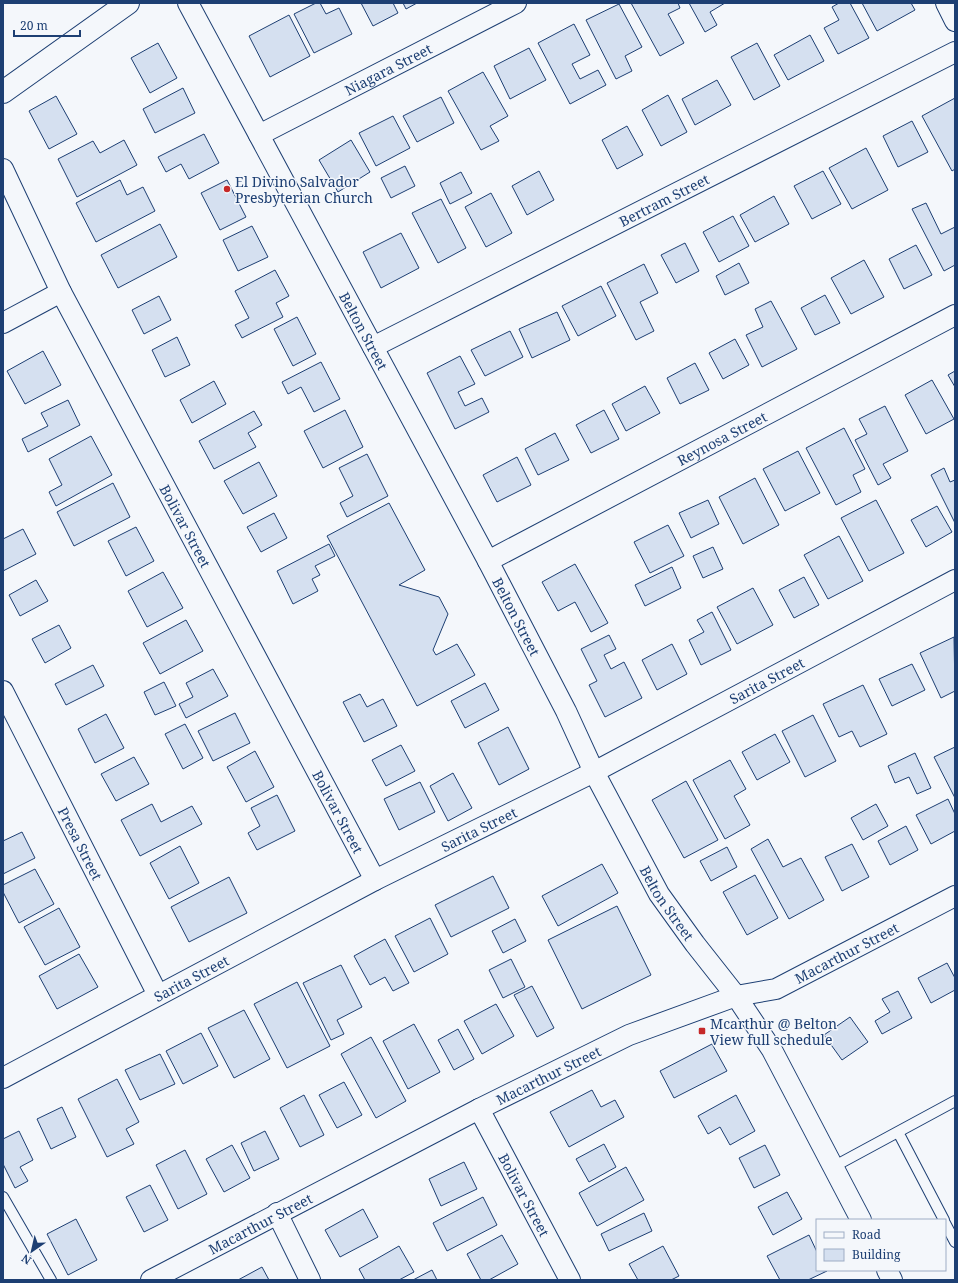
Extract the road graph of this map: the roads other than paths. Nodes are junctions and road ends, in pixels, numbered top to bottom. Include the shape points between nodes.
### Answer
1 (128, 3) edge
2 (188, 3) edge
3 (516, 3) edge
4 (946, 3) edge
5 (955, 21) edge
6 (955, 52) edge
7 (3, 92) edge
8 (259, 135) junction
9 (3, 169) edge
10 (61, 292) junction
11 (955, 315) edge
12 (3, 323) edge
13 (373, 347) junction
14 (488, 561) junction
15 (955, 580) edge
16 (3, 691) edge
17 (594, 772) junction
18 (374, 880) junction
19 (955, 896) edge
20 (158, 995) junction
21 (736, 996) junction
22 (3, 1078) edge
23 (955, 1101) edge
24 (479, 1109) junction
25 (898, 1132) junction
26 (833, 1167) junction
27 (3, 1197) edge
28 (277, 1213) junction
29 (860, 1219) edge
30 (943, 1219) edge
31 (946, 1225) edge
32 (955, 1242) edge
33 (888, 1271) edge
34 (51, 1280) edge
35 (151, 1280) edge
36 (310, 1280) edge
37 (570, 1280) edge
38 (892, 1280) edge

1 - 7 main road
2 - 8 street, Belton Street
3 - 8 street, Niagara Street
4 - 5 street
6 - 13 street, Bertram Street
8 - 13 street, Belton Street
9 - 10 street, Bolivar Street
10 - 12 street
10 - 18 street, Bolivar Street
11 - 14 street, Reynosa Street
13 - 14 street, Belton Street
14 - 17 street, Belton Street via 566,711
15 - 17 street, Sarita Street
16 - 20 street, Presa Street
17 - 18 street, Sarita Street
17 - 21 street, Belton Street via 659,894
18 - 20 street, Sarita Street
19 - 21 street, Macarthur Street via 776,989
20 - 22 street, Sarita Street
21 - 24 street, Macarthur Street via 629,1035
21 - 26 street, Belton Street via 772,1050
23 - 25 lane
24 - 28 street, Macarthur Street
24 - 37 street, Bolivar Street
25 - 26 lane
25 - 30 lane
26 - 29 street, Belton Street
27 - 34 lane
28 - 35 street, Macarthur Street
28 - 36 street
31 - 32 lane
33 - 38 street

